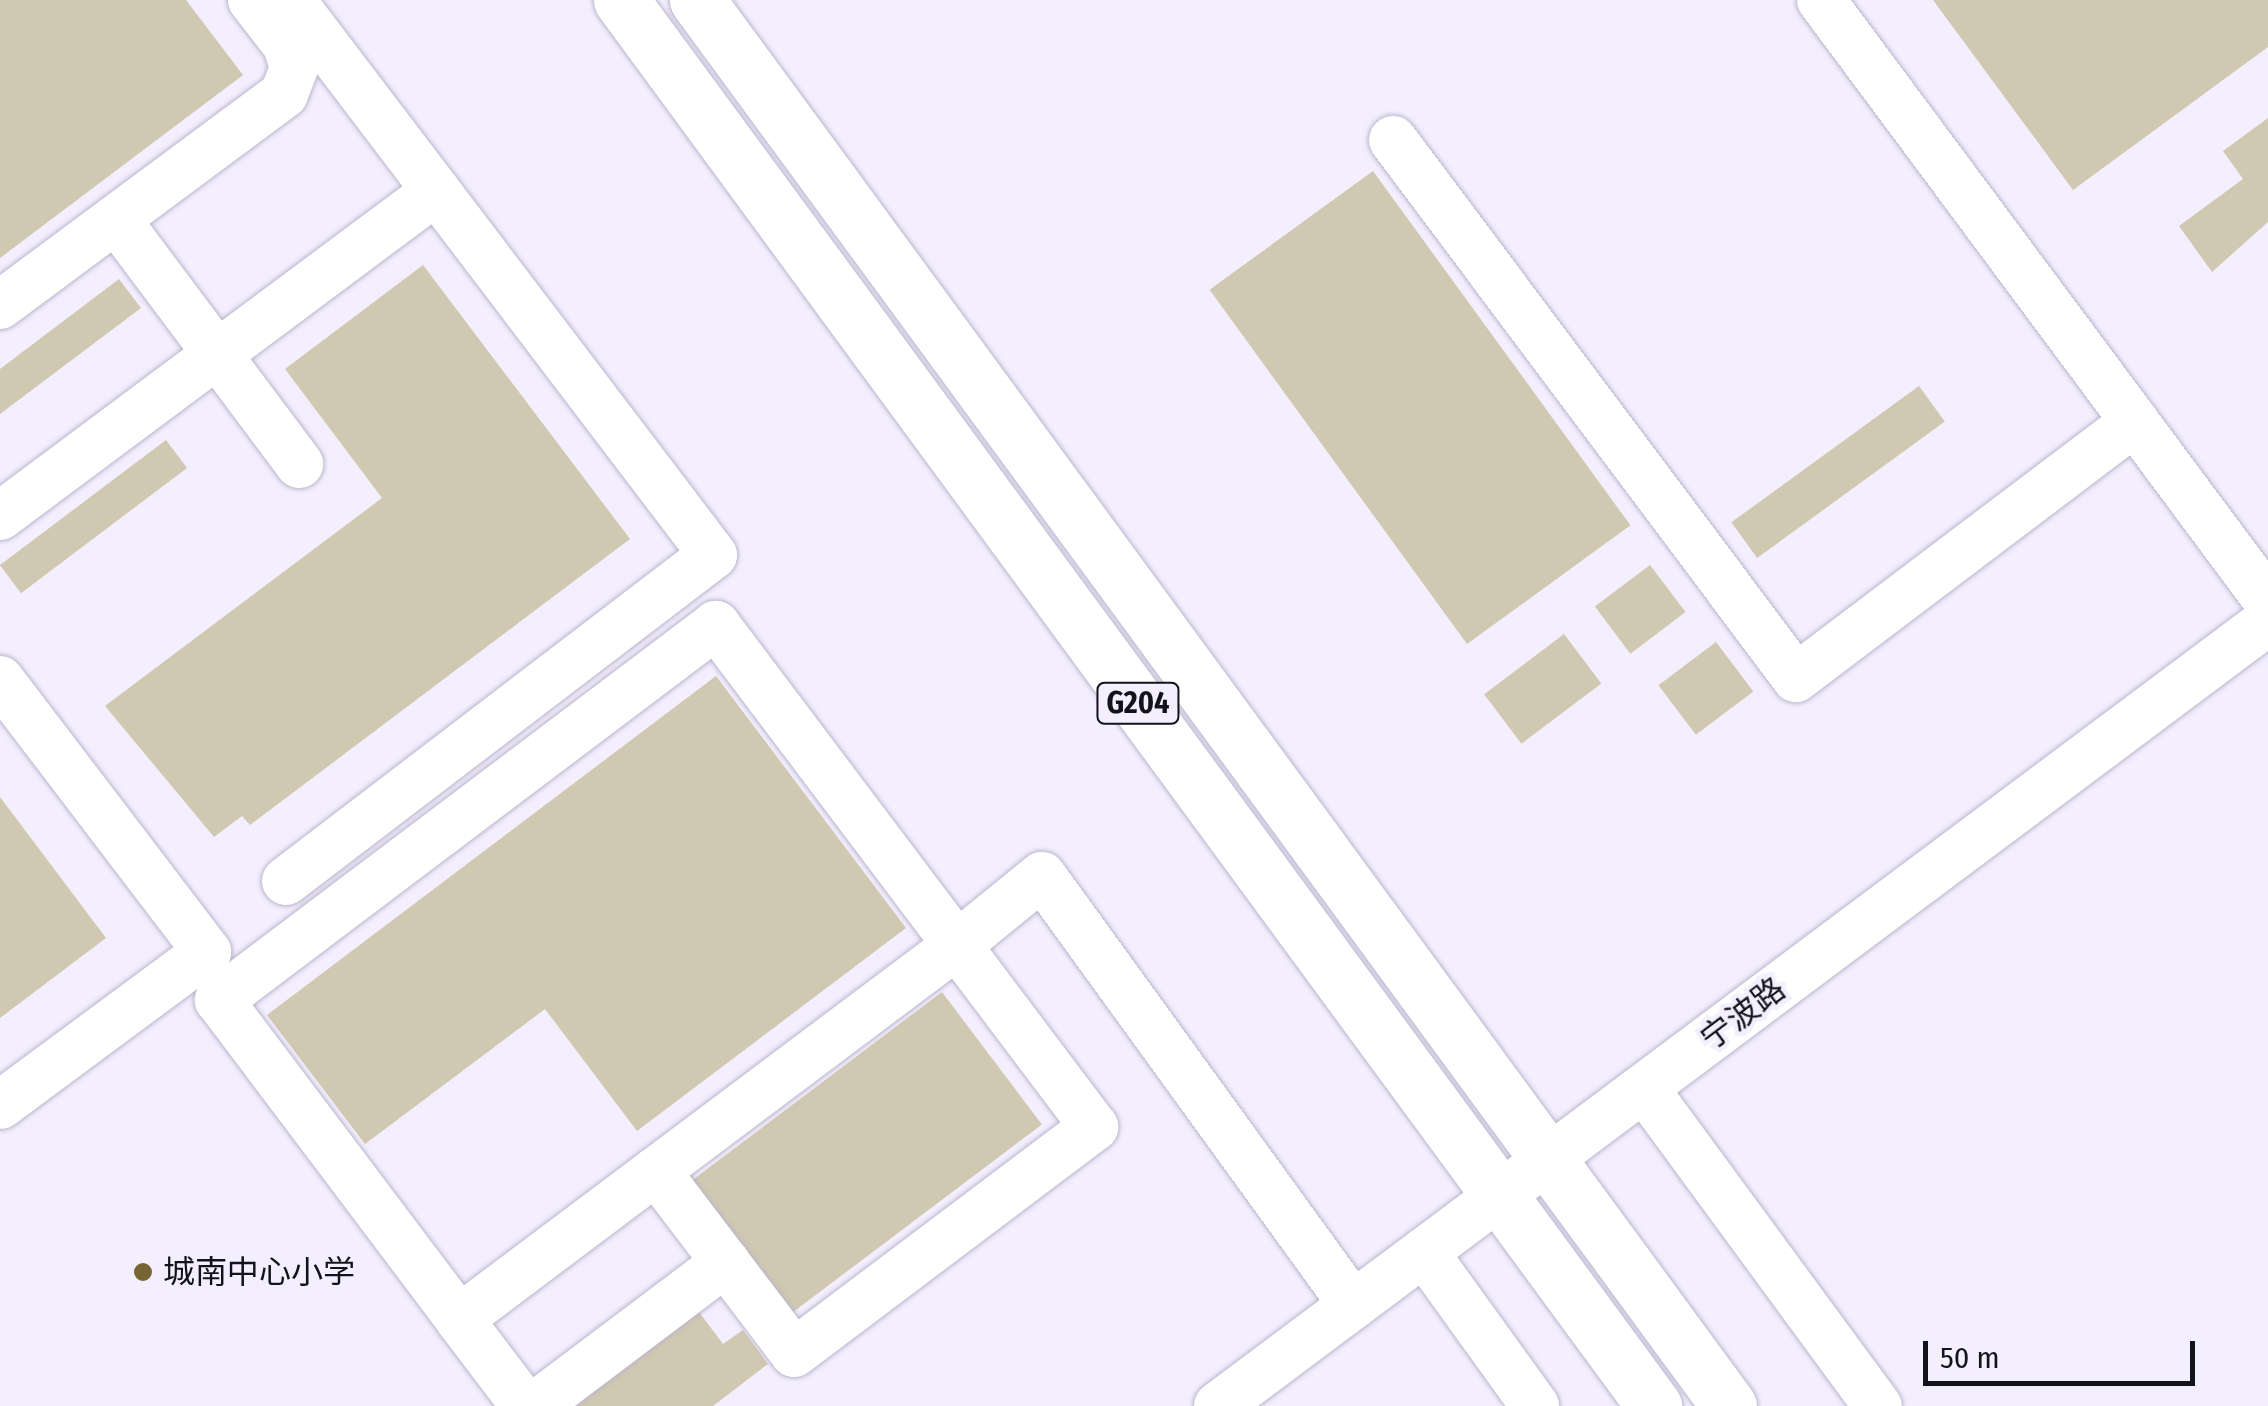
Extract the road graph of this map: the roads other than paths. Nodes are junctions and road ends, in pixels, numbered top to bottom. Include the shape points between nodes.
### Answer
1 (252, 0) edge
2 (291, 0) edge
3 (622, 0) edge
4 (697, 0) edge
5 (1822, 0) edge
6 (1393, 140) dead end
7 (436, 192) junction
8 (116, 218) junction
9 (0, 305) edge
10 (218, 355) junction
11 (2136, 422) junction
12 (299, 464) dead end
13 (0, 516) edge
14 (2267, 619) edge
15 (9, 711) edge
16 (286, 881) dead end
17 (956, 945) junction
18 (1644, 1088) junction
19 (0, 1105) edge
20 (1548, 1159) junction
21 (656, 1171) junction
22 (1499, 1195) junction
23 (1424, 1252) junction
24 (726, 1262) junction
25 (1353, 1305) junction
26 (460, 1319) junction
27 (525, 1406) edge
28 (535, 1406) edge
29 (1218, 1406) edge
30 (1535, 1406) edge
31 (1654, 1406) edge
32 (1729, 1406) edge
33 (1878, 1406) edge

1 - 8 street via 286,45 294,68 284,94
2 - 7 street
3 - 22 highway, G204
4 - 20 highway, G204
5 - 11 street
6 - 11 street via 1796,678
7 - 10 street
7 - 16 street via 713,556
8 - 9 street
8 - 10 street
10 - 12 street
10 - 13 street
11 - 14 street
14 - 18 street, 宁波路
15 - 19 street via 207,952
17 - 21 street
17 - 24 street via 1094,1126 794,1353
17 - 25 street via 1042,876
17 - 26 street via 716,625 219,1000
18 - 20 street, 宁波路
18 - 33 street
20 - 22 street, 宁波路
20 - 32 highway, G204
21 - 24 street
21 - 26 street
22 - 23 street, 宁波路
22 - 31 highway, G204
23 - 25 street, 宁波路
23 - 30 street
24 - 28 street
25 - 29 street, 宁波路
26 - 27 street

